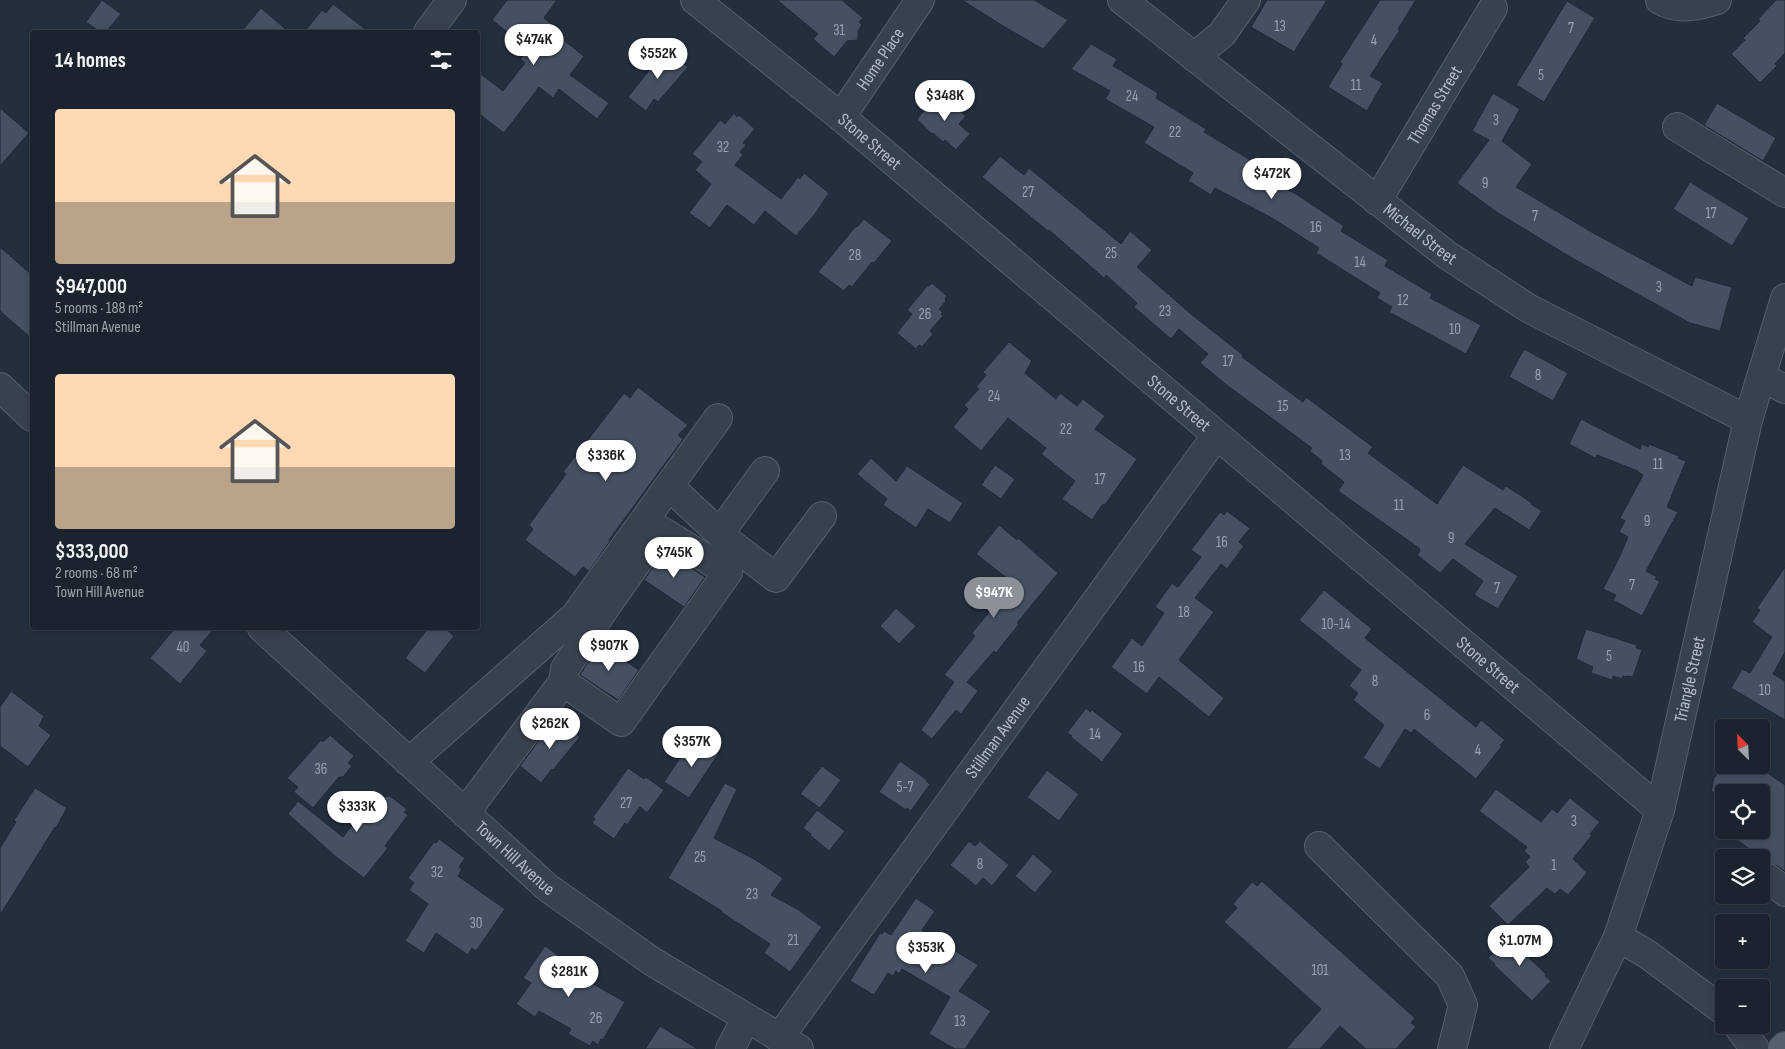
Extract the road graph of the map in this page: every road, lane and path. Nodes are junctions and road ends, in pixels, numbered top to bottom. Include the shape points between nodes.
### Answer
1 (452, 0) edge
2 (695, 0) edge
3 (920, 0) edge
4 (1122, 0) edge
5 (1246, 0) edge
6 (1660, 0) edge
7 (1717, 0) edge
8 (1493, 8) dead end
9 (430, 30) edge
10 (1194, 57) junction
11 (841, 118) junction
12 (1677, 127) dead end
13 (1785, 193) edge
14 (1377, 201) junction
15 (1785, 298) edge
16 (1761, 377) junction
17 (0, 387) edge
18 (1785, 389) edge
19 (30, 415) edge
20 (718, 418) dead end
21 (1748, 420) junction
22 (1216, 436) junction
23 (765, 471) dead end
24 (669, 486) junction
25 (822, 516) dead end
26 (720, 533) junction
27 (264, 630) edge
28 (563, 682) junction
29 (409, 762) junction
30 (1660, 810) junction
31 (465, 813) junction
32 (1319, 846) dead end
33 (1618, 937) junction
34 (1715, 1004) edge
35 (746, 1019) junction
36 (1744, 1034) edge
37 (789, 1044) edge
38 (1785, 1046) edge
39 (730, 1049) edge
40 (1452, 1049) edge
41 (1564, 1049) edge
42 (1755, 1049) edge
43 (1782, 1049) edge

1 - 9 street
2 - 11 street, Stone Street
3 - 11 street, Home Place
4 - 10 street, Michael Street
5 - 10 street via 1222,34
6 - 7 street via 1679,6 1700,6
8 - 14 street, Thomas Street
10 - 14 street, Michael Street
11 - 22 street, Stone Street
12 - 13 street
14 - 21 street, Michael Street via 1447,255 1528,308
15 - 16 street, Triangle Street
16 - 18 street
16 - 21 street, Triangle Street
17 - 19 street
20 - 24 street
21 - 30 street, Triangle Street
22 - 30 street, Stone Street
22 - 37 street, Stillman Avenue
23 - 26 street
24 - 26 street
24 - 29 street via 575,616
25 - 26 street via 776,578
27 - 29 street, Town Hill Avenue
28 - 28 street via 621,722 728,572 660,530 565,669
28 - 31 street
29 - 31 street, Town Hill Avenue
30 - 33 street, Triangle Street
31 - 35 street, Town Hill Avenue via 548,888 653,962
32 - 40 street via 1450,976 1463,1005
33 - 34 street via 1647,954
33 - 41 street, Triangle Street
35 - 37 street, Town Hill Avenue
35 - 39 street
36 - 42 street
38 - 43 main road

